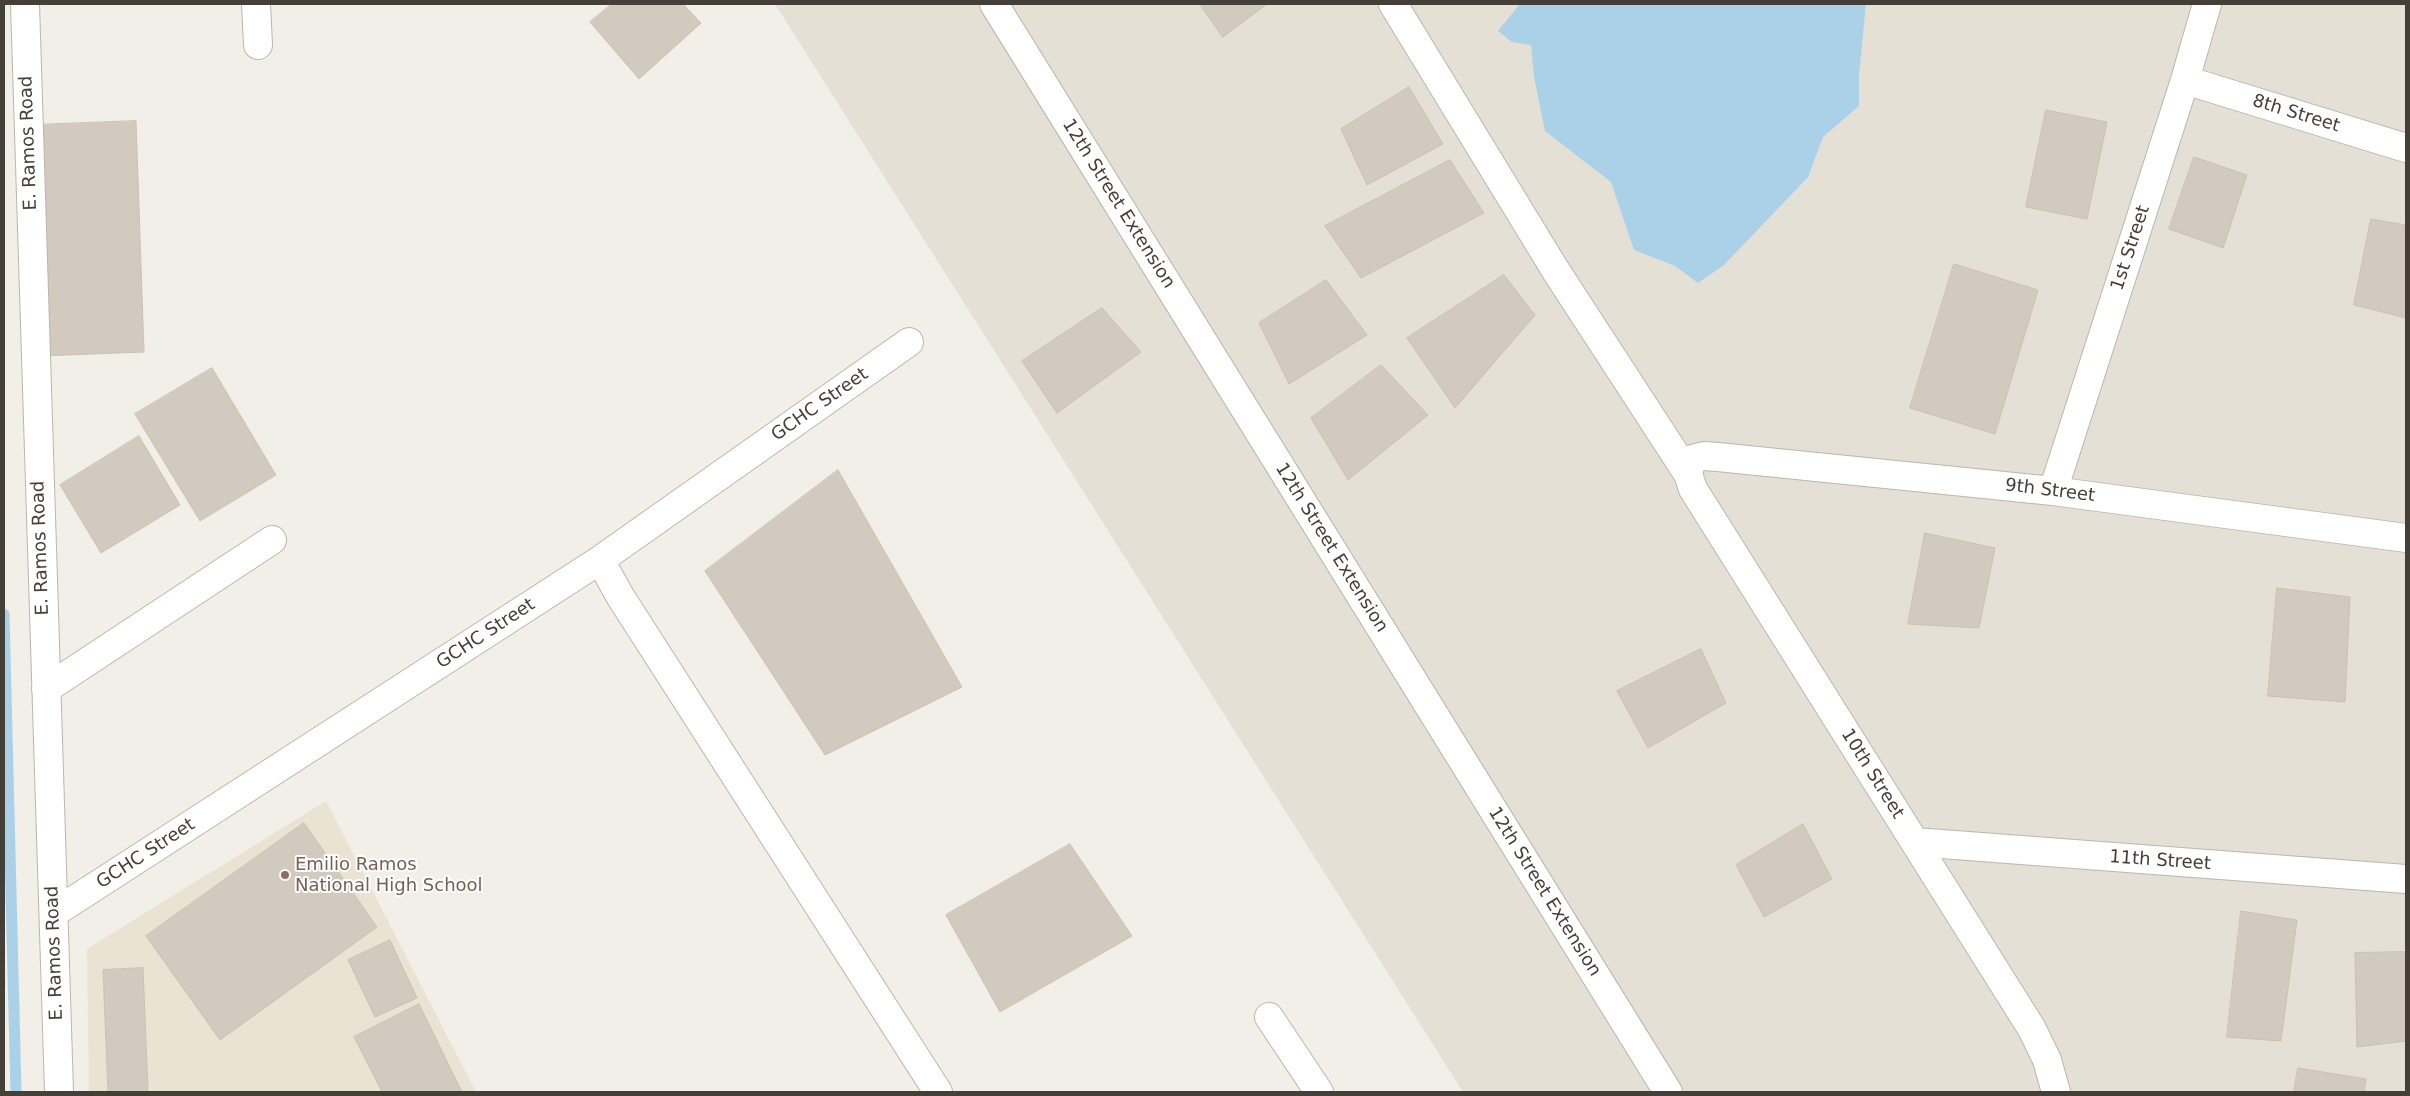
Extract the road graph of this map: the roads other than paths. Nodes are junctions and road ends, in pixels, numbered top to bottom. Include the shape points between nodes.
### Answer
1 (25, 4) edge
2 (256, 4) edge
3 (994, 4) edge
4 (1393, 4) edge
5 (2207, 4) edge
6 (258, 45) dead end
7 (2185, 80) junction
8 (2406, 148) edge
9 (909, 342) dead end
10 (1690, 467) junction
11 (2053, 491) junction
12 (2406, 538) edge
13 (272, 540) dead end
14 (600, 560) junction
15 (46, 689) junction
16 (1915, 842) junction
17 (2406, 879) edge
18 (54, 913) junction
19 (1269, 1017) dead end
20 (59, 1092) edge
21 (938, 1092) edge
22 (1319, 1092) edge
23 (1668, 1092) edge
24 (2056, 1092) edge

1 - 15 street, E. Ramos Road
2 - 6 street
3 - 23 street, 12th Street Extension
4 - 10 street, 10th Street via 1556,271
5 - 7 street, 1st Street
7 - 8 street, 8th Street
7 - 11 street, 1st Street
9 - 14 street, GCHC Street
10 - 11 street, 9th Street via 1704,456
10 - 16 street, 10th Street via 1693,490
11 - 12 street, 9th Street
13 - 15 street
14 - 18 street, GCHC Street
14 - 21 street
15 - 18 street, E. Ramos Road
16 - 17 street, 11th Street
16 - 24 street, 10th Street via 2032,1029 2047,1060
18 - 20 street, E. Ramos Road
19 - 22 street

